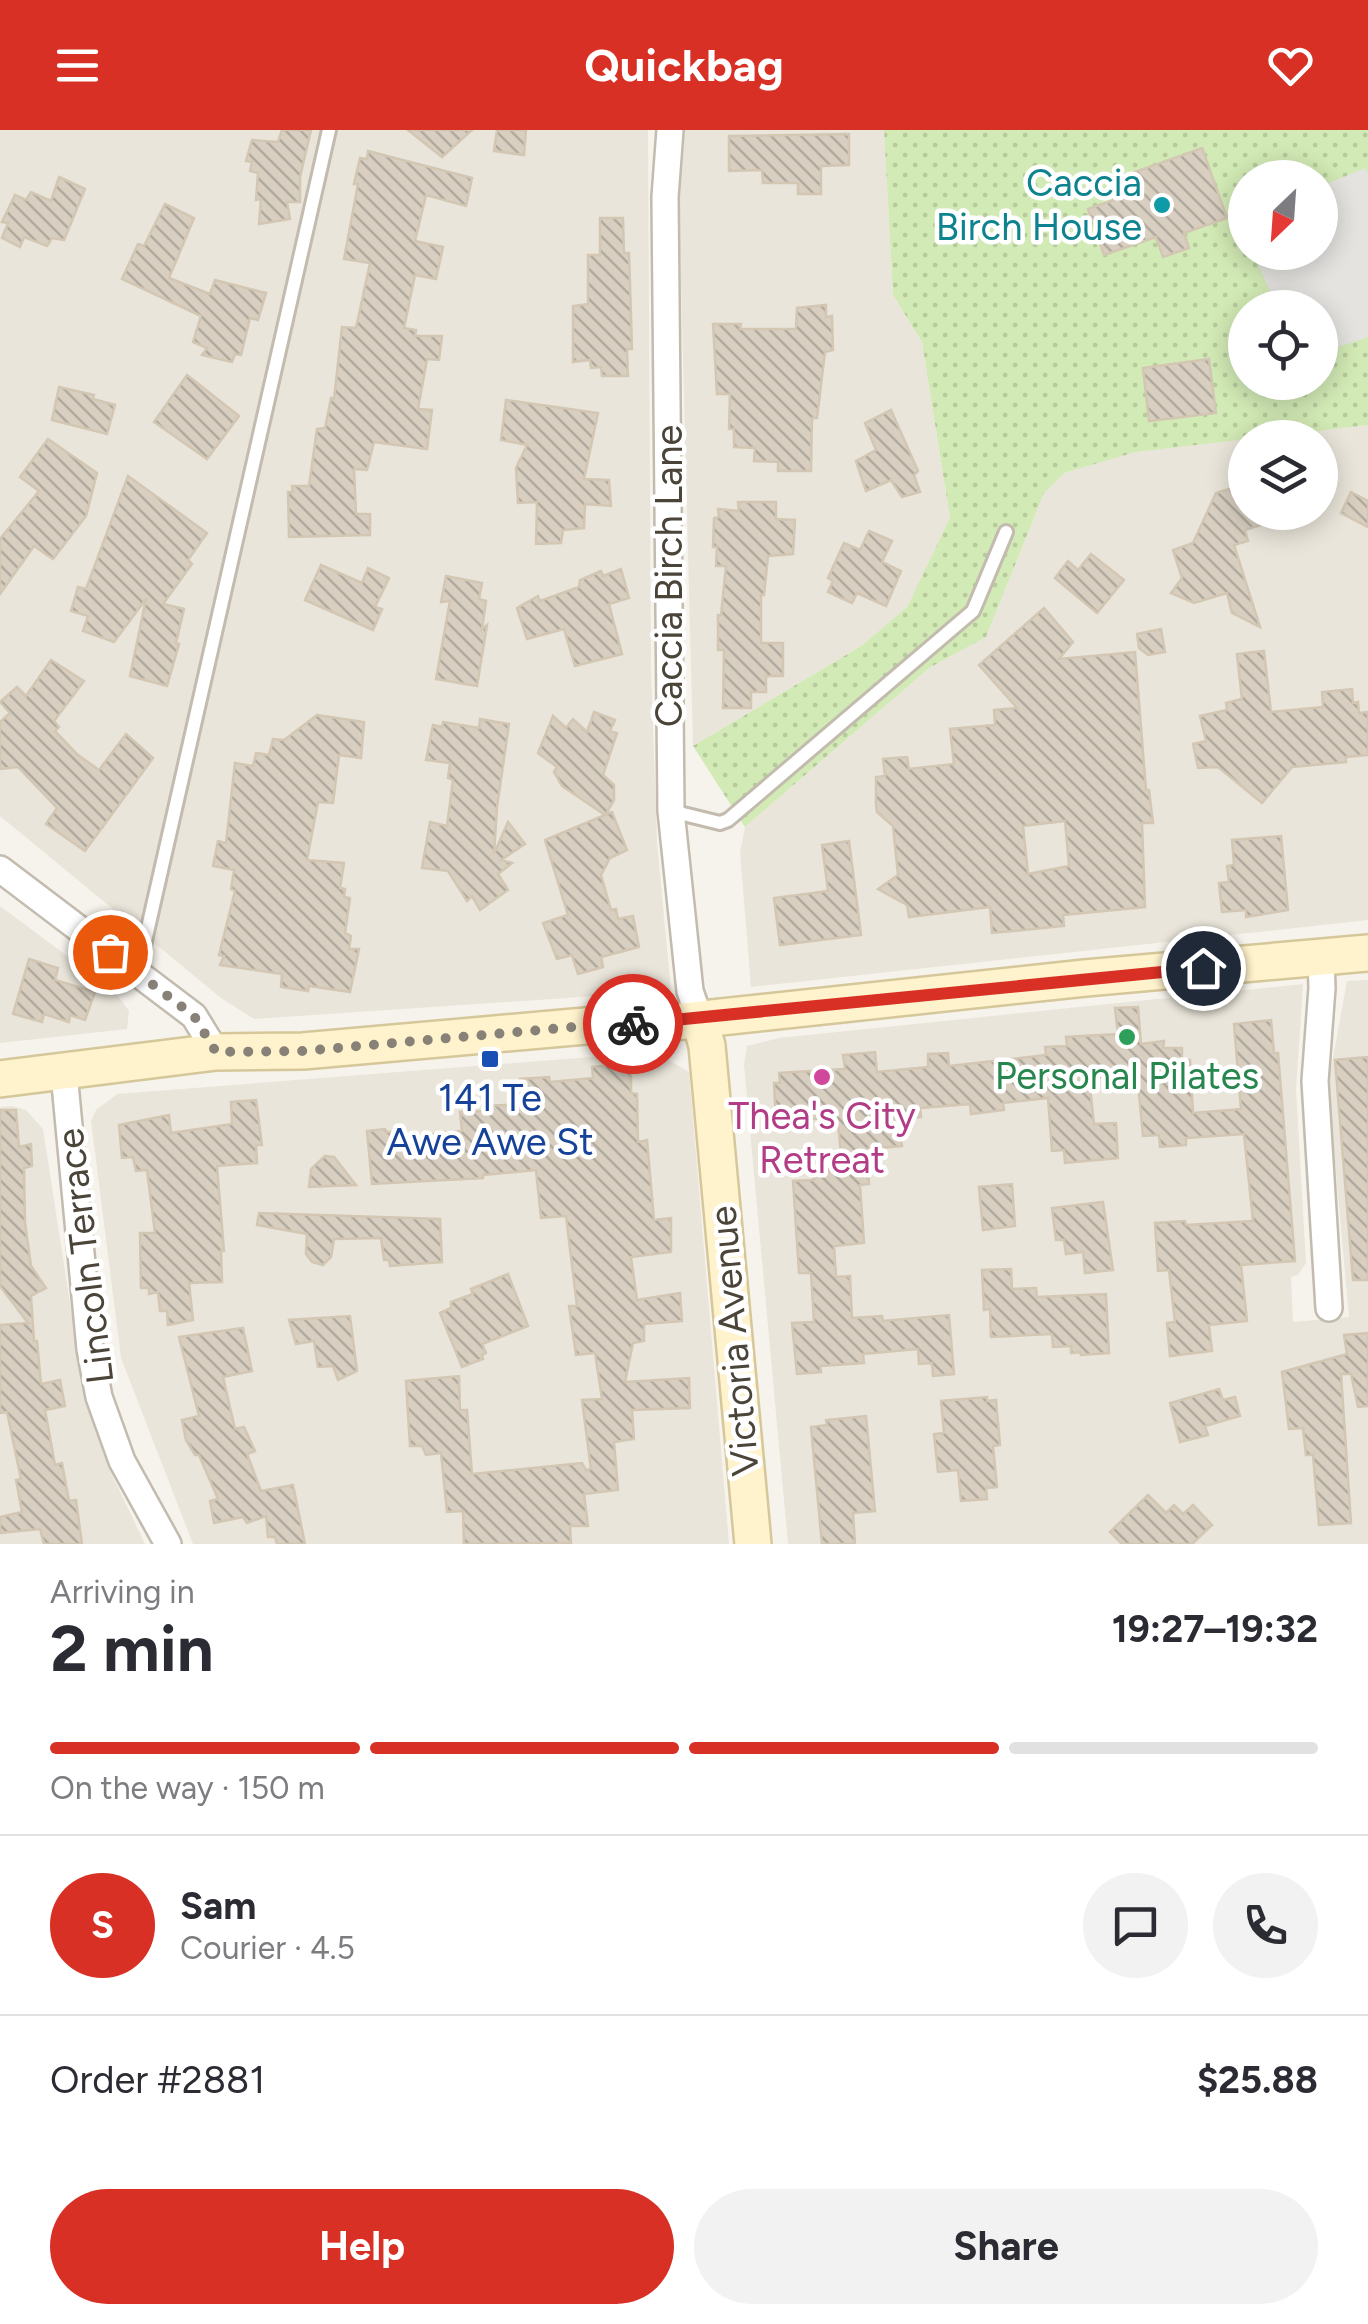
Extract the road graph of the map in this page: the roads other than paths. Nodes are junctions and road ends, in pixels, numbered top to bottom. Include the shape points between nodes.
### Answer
1 (330, 130) edge
2 (670, 130) edge
3 (1006, 532) dead end
4 (671, 810) junction
5 (0, 869) edge
6 (1368, 953) edge
7 (1321, 957) junction
8 (138, 972) junction
9 (700, 1020) junction
10 (216, 1052) junction
11 (64, 1074) junction
12 (0, 1079) edge
13 (1329, 1308) dead end
14 (168, 1544) edge
15 (753, 1544) edge

1 - 8 lane
2 - 4 street, Caccia Birch Lane
3 - 4 lane via 973,611 728,820
4 - 9 street, Caccia Birch Lane via 690,991
5 - 8 street
6 - 7 main road
7 - 9 main road
7 - 13 street via 1315,1081
8 - 10 street via 194,1016
9 - 10 main road
9 - 15 main road, Victoria Avenue
10 - 11 main road
11 - 12 main road
11 - 14 street, Lincoln Terrace via 100,1397 122,1461

